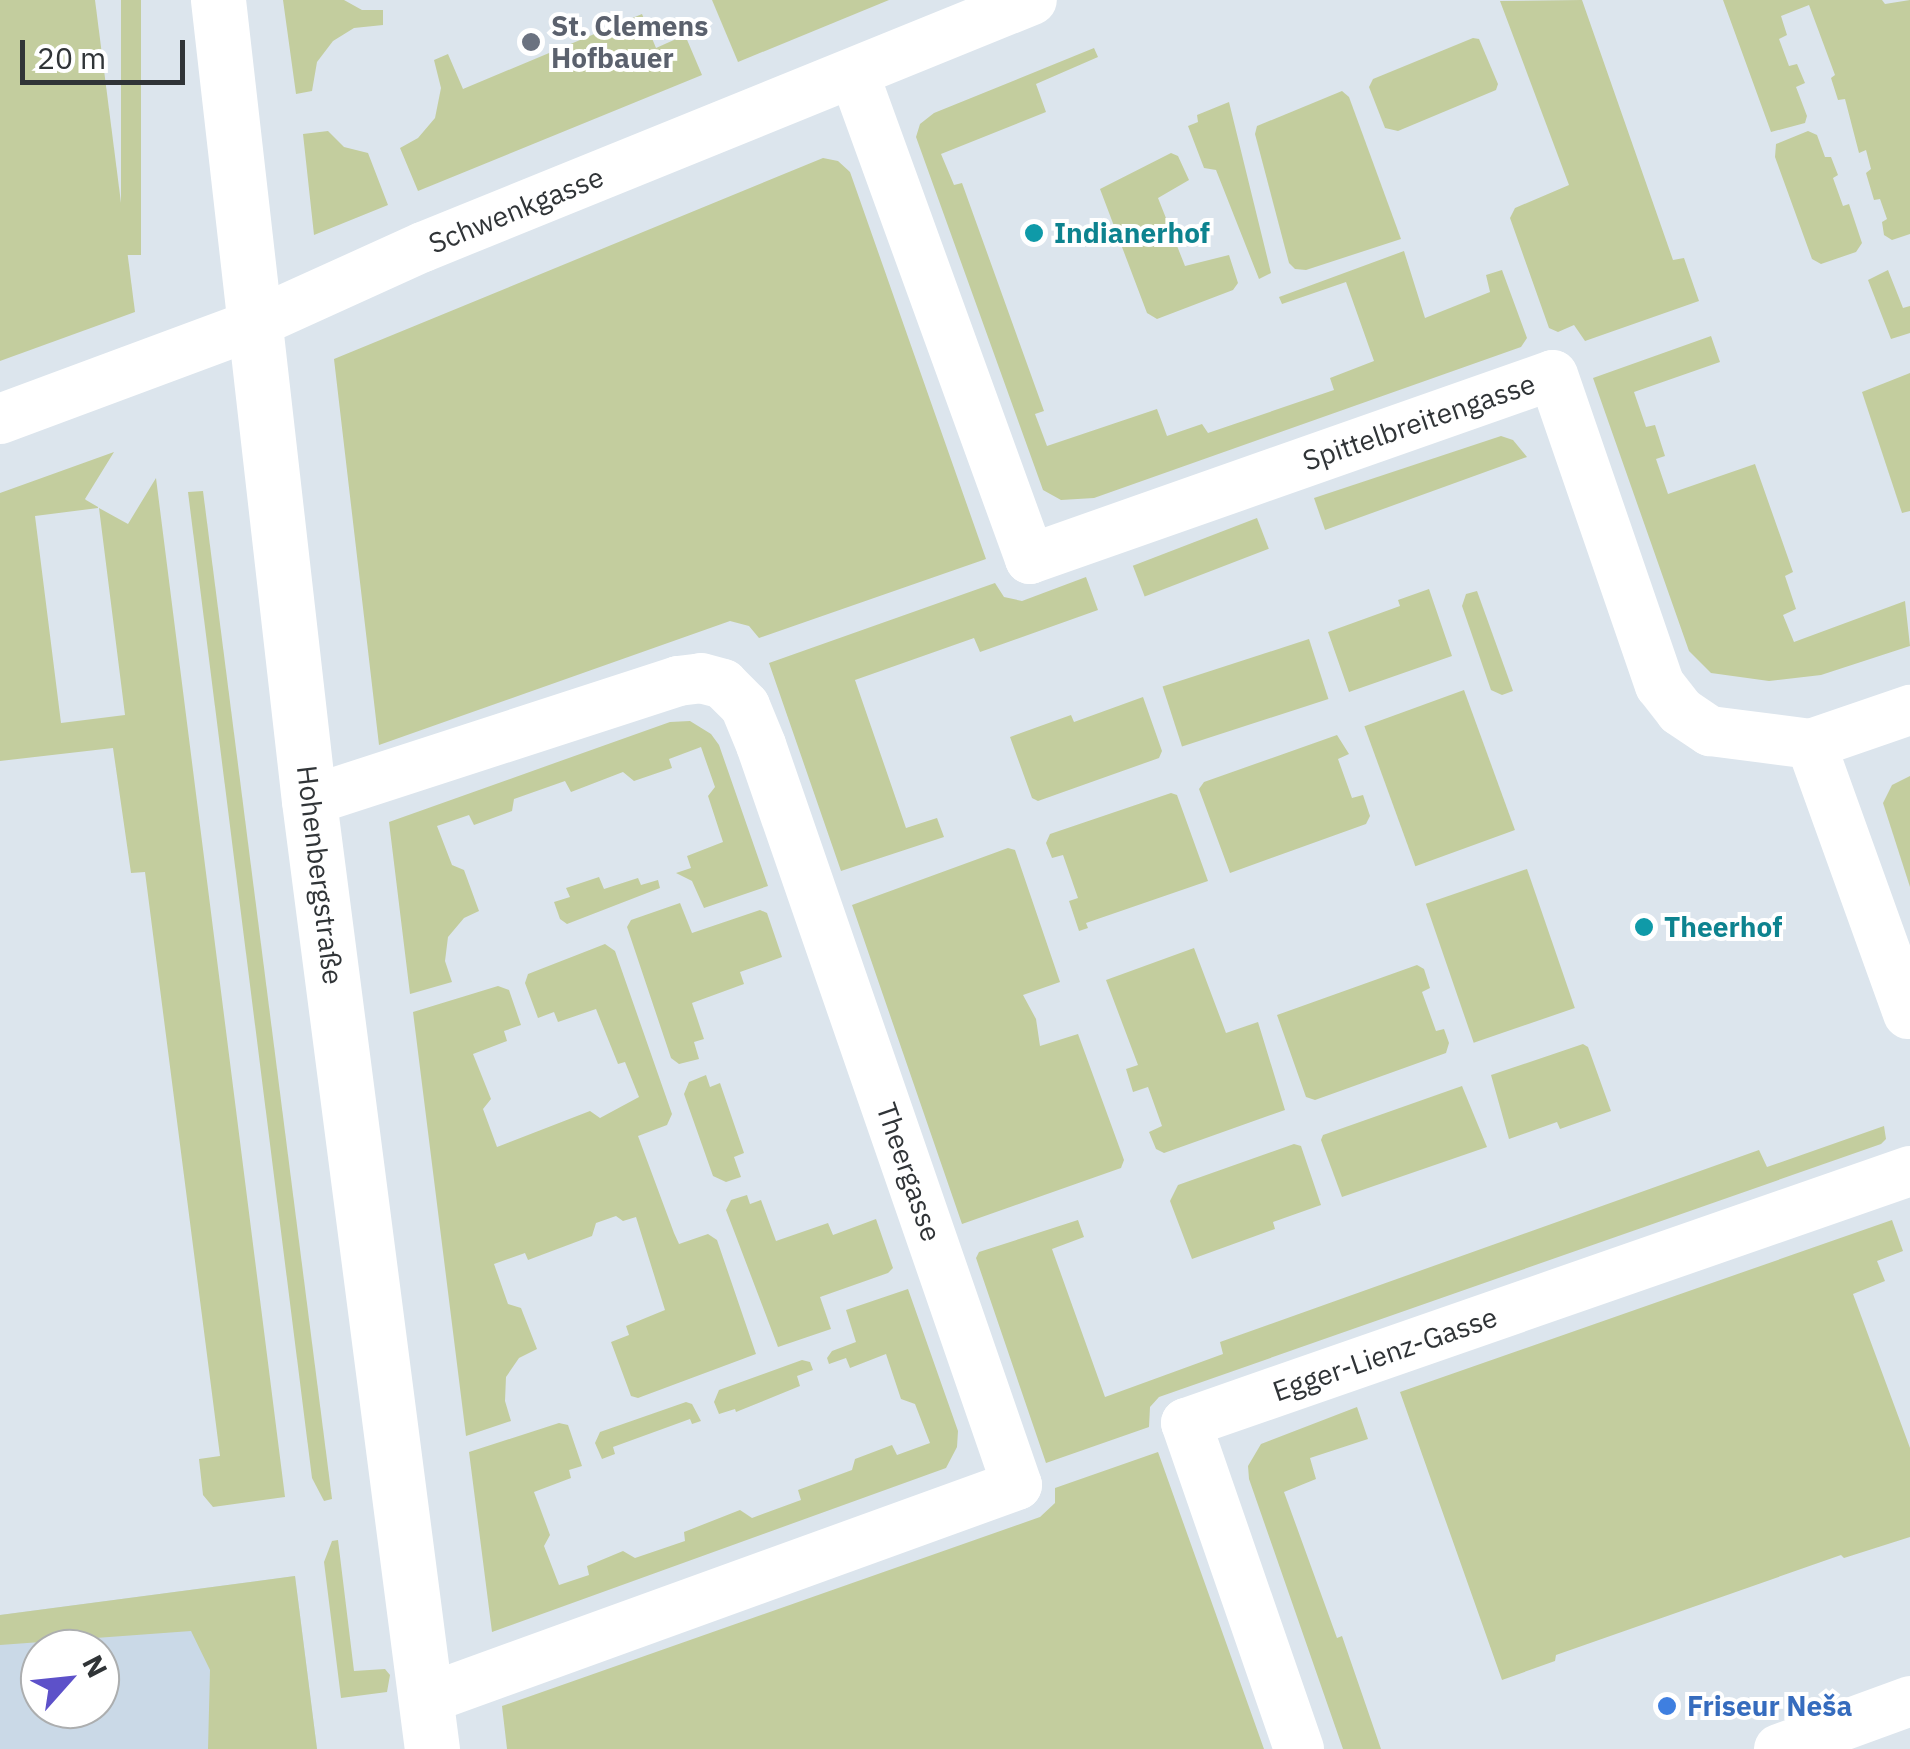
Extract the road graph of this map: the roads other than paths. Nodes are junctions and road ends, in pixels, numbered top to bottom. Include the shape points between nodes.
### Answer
1 (218, 0) edge
2 (1032, 0) edge
3 (854, 74) junction
4 (257, 321) junction
5 (0, 420) edge
6 (1910, 710) edge
7 (1811, 744) junction
8 (310, 802) junction
9 (1908, 1014) edge
10 (1910, 1171) edge
11 (1910, 1701) edge
12 (430, 1724) edge
13 (1300, 1749) edge
14 (1778, 1749) edge

1 - 4 street, Hohenbergstraße
2 - 3 street, Schwenkgasse
3 - 4 street, Schwenkgasse
3 - 7 street, Spittelbreitengasse via 1030,558 1553,375 1660,685 1680,711 1710,730
4 - 5 street, Schwenkgasse
4 - 8 street, Hohenbergstraße
6 - 7 street
7 - 9 street
8 - 12 street, Hohenbergstraße
8 - 12 street, Theergasse via 678,681 723,684 745,706 761,745 1017,1485
10 - 13 street, Egger-Lienz-Gasse via 1186,1423
11 - 14 street

